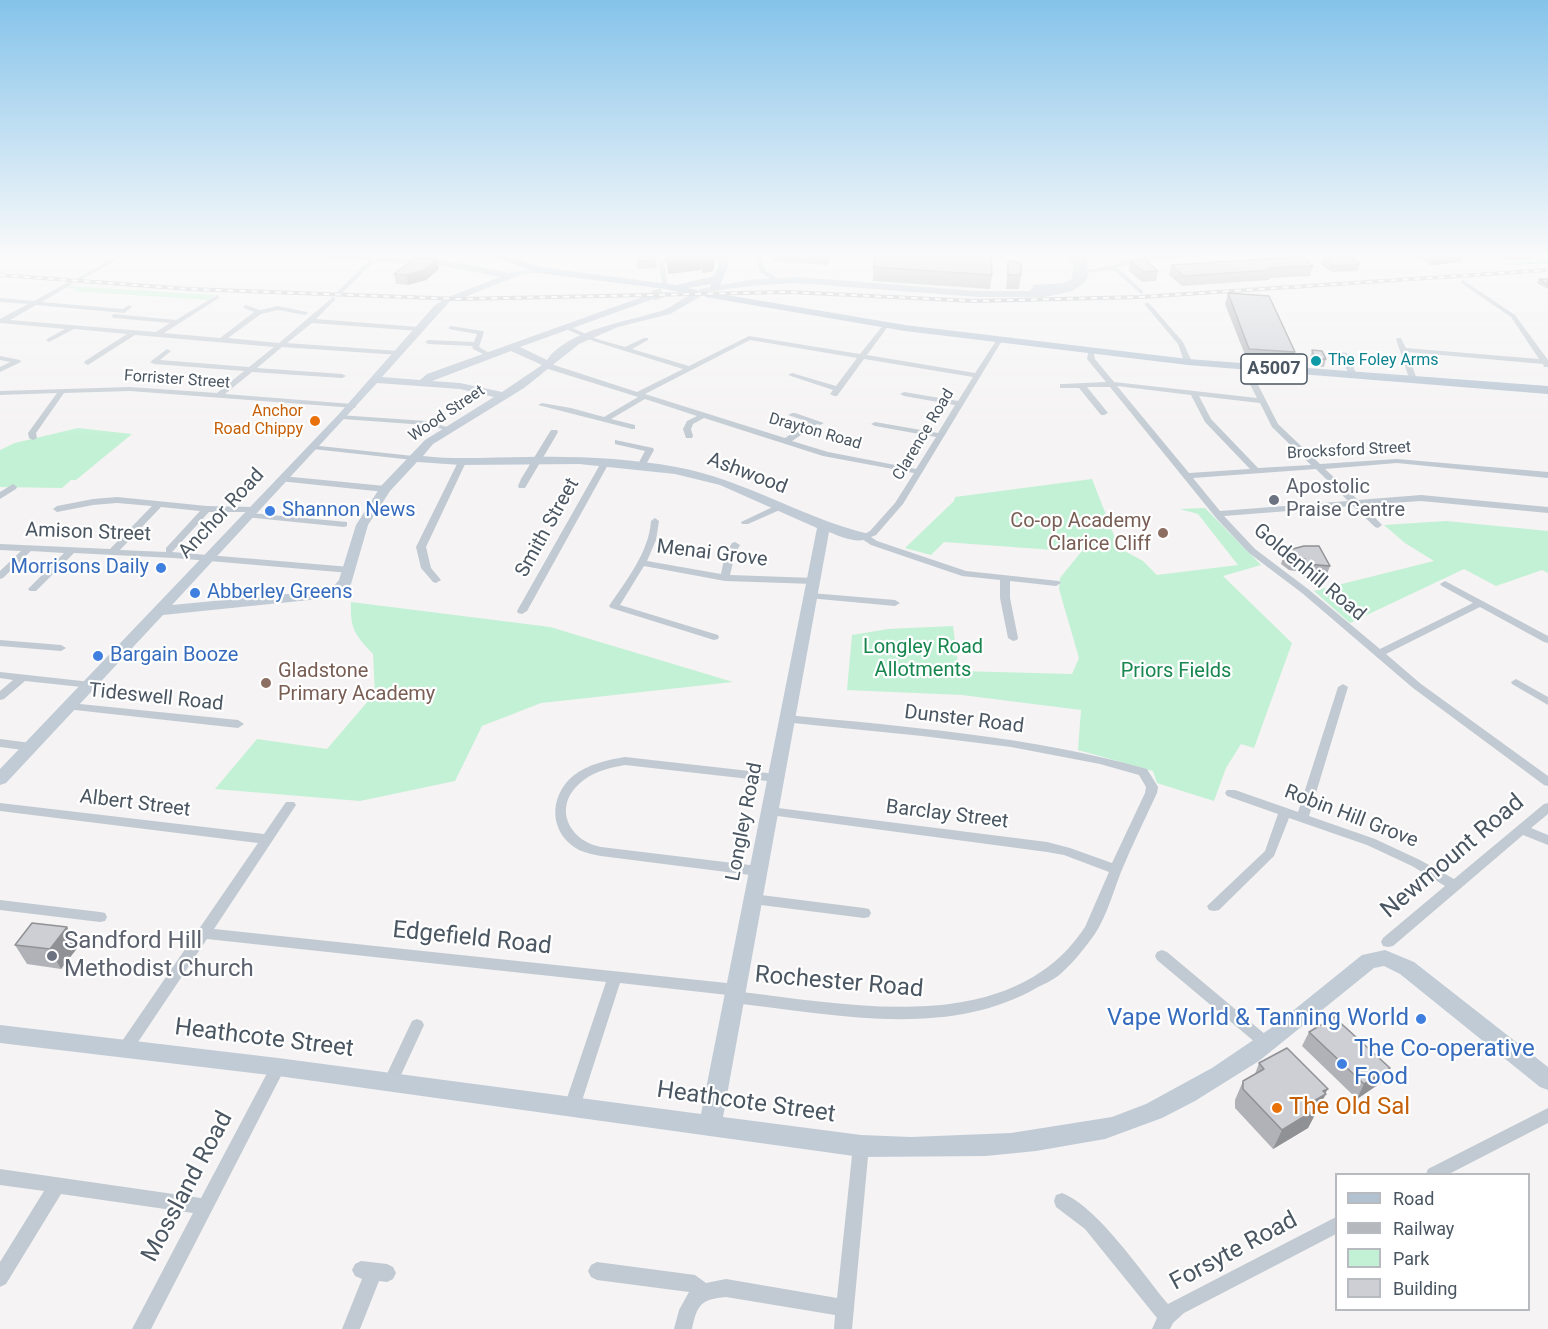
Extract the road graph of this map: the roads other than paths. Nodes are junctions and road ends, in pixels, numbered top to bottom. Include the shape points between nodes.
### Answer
1 (140, 316) edge
2 (186, 316) edge
3 (254, 316) edge
4 (315, 316) edge
5 (430, 316) edge
6 (597, 316) edge
7 (651, 316) edge
8 (839, 316) edge
9 (1157, 316) edge
10 (1513, 316) edge
11 (1, 321) edge
12 (310, 321) junction
13 (176, 322) junction
14 (886, 325) junction
15 (73, 327) junction
16 (566, 327) junction
17 (451, 328) dead end
18 (419, 329) junction
19 (134, 332) junction
20 (158, 334) junction
21 (588, 336) junction
22 (646, 339) dead end
23 (1000, 339) junction
24 (1399, 339) dead end
25 (50, 340) dead end
26 (222, 340) junction
27 (428, 342) dead end
28 (475, 344) junction
29 (280, 345) junction
30 (511, 347) junction
31 (626, 350) junction
32 (1091, 350) junction
33 (1404, 350) junction
34 (167, 351) dead end
35 (399, 352) junction
36 (1343, 353) dead end
37 (489, 355) junction
38 (864, 357) junction
39 (2, 358) dead end
40 (1188, 362) junction
41 (88, 363) dead end
42 (1547, 363) edge
43 (548, 365) junction
44 (1245, 367) junction
45 (689, 368) junction
46 (0, 370) edge
47 (250, 370) junction
48 (792, 375) dead end
49 (978, 375) junction
50 (1353, 375) junction
51 (337, 378) dead end
52 (1413, 379) junction
53 (375, 380) junction
54 (423, 382) junction
55 (1111, 383) junction
56 (1081, 385) junction
57 (1063, 387) dead end
58 (63, 390) junction
59 (1548, 390) edge
60 (1193, 392) junction
61 (1, 393) edge
62 (904, 394) dead end
63 (642, 395) junction
64 (218, 396) junction
65 (504, 396) junction
66 (1261, 401) junction
67 (550, 404) dead end
68 (960, 404) junction
69 (352, 406) junction
70 (1104, 413) dead end
71 (704, 415) junction
72 (792, 415) dead end
73 (342, 417) junction
74 (604, 420) junction
75 (875, 424) dead end
76 (632, 427) dead end
77 (450, 429) junction
78 (554, 432) dead end
79 (23, 434) dead end
80 (689, 436) dead end
81 (941, 436) junction
82 (786, 441) junction
83 (618, 442) dead end
84 (313, 447) junction
85 (413, 458) junction
86 (537, 460) junction
87 (462, 462) junction
88 (605, 463) junction
89 (641, 466) junction
90 (1318, 467) junction
91 (1256, 471) junction
92 (919, 472) junction
93 (1548, 475) edge
94 (1187, 477) junction
95 (282, 479) junction
96 (522, 486) dead end
97 (13, 487) dead end
98 (385, 489) junction
99 (1, 495) edge
100 (160, 503) junction
101 (1354, 503) junction
102 (779, 507) junction
103 (207, 508) junction
104 (57, 509) dead end
105 (1548, 510) edge
106 (251, 513) junction
107 (1218, 514) junction
108 (655, 521) dead end
109 (745, 522) dead end
110 (344, 524) dead end
111 (1378, 525) dead end
112 (824, 526) junction
113 (864, 537) junction
114 (735, 545) dead end
115 (0, 547) edge
116 (29, 549) junction
117 (72, 550) junction
118 (169, 550) dead end
119 (113, 552) junction
120 (210, 558) junction
121 (642, 563) junction
122 (350, 570) junction
123 (0, 576) edge
124 (725, 578) junction
125 (1005, 579) junction
126 (44, 580) junction
127 (58, 580) dead end
128 (436, 580) dead end
129 (1056, 583) dead end
130 (1445, 584) dead end
131 (33, 589) dead end
132 (812, 589) junction
133 (895, 603) dead end
134 (1480, 603) junction
135 (159, 611) junction
136 (522, 611) dead end
137 (714, 637) dead end
138 (1012, 638) dead end
139 (1548, 640) edge
140 (0, 643) edge
141 (62, 648) dead end
142 (1378, 654) junction
143 (0, 675) edge
144 (22, 678) junction
145 (1516, 682) dead end
146 (91, 685) junction
147 (1343, 687) dead end
148 (0, 697) edge
149 (1548, 702) edge
150 (70, 707) junction
151 (788, 719) junction
152 (238, 724) dead end
153 (0, 743) edge
154 (32, 747) junction
155 (1134, 770) joint
156 (776, 778) junction
157 (0, 779) edge
158 (1548, 782) edge
159 (1231, 793) dead end
160 (290, 804) dead end
161 (0, 807) edge
162 (1548, 807) edge
163 (770, 811) junction
164 (1286, 812) junction
165 (1302, 817) junction
166 (1520, 829) junction
167 (266, 839) junction
168 (1548, 840) edge
169 (1116, 870) junction
170 (758, 871) junction
171 (1453, 885) junction
172 (753, 899) junction
173 (0, 905) edge
174 (1214, 906) dead end
175 (864, 913) dead end
176 (100, 917) dead end
177 (203, 933) junction
178 (1388, 942) dead end
179 (1162, 956) dead end
180 (615, 977) junction
181 (735, 993) junction
182 (417, 1025) dead end
183 (0, 1034) edge
184 (1267, 1044) junction
185 (125, 1049) junction
186 (278, 1067) junction
187 (1548, 1080) edge
188 (390, 1083) junction
189 (572, 1107) junction
190 (1548, 1115) edge
191 (710, 1126) junction
192 (861, 1146) junction
193 (1436, 1173) edge
194 (0, 1177) edge
195 (57, 1185) junction
196 (1062, 1201) dead end
197 (205, 1207) junction
198 (1335, 1226) edge
199 (374, 1271) dead end
200 (597, 1271) dead end
201 (0, 1278) edge
202 (702, 1292) junction
203 (845, 1308) junction
204 (1164, 1323) edge
205 (141, 1329) edge
206 (351, 1329) edge
207 (683, 1329) edge
208 (843, 1329) edge

1 - 13 street
2 - 13 street
3 - 26 street
4 - 12 street
5 - 18 street, Anchor Road
6 - 16 street
7 - 21 street, Wood Street
8 - 14 main road, A5007
9 - 40 street via 1181,343
10 - 42 street
11 - 15 street
12 - 18 street
12 - 29 street
13 - 20 street
14 - 23 main road, A5007
14 - 38 street
15 - 19 street
15 - 25 street
16 - 21 street
16 - 30 street
17 - 28 street via 482,332
18 - 35 street, Anchor Road
19 - 20 street
19 - 41 street
20 - 26 street
21 - 31 street
21 - 43 street, Wood Street via 566,348
22 - 31 street
23 - 32 main road, A5007
23 - 49 street, Clarence Road
24 - 33 street
26 - 29 street
27 - 28 street
28 - 37 street
29 - 35 street
29 - 47 street
30 - 37 street
30 - 43 street
31 - 45 street
32 - 40 main road, A5007
32 - 55 street, Goldenhill Road via 1091,359
33 - 42 street
33 - 52 street
34 - 47 street via 153,362
35 - 53 street, Anchor Road
36 - 50 street
37 - 54 street
38 - 45 street via 748,338
38 - 48 street via 836,392
38 - 49 street
39 - 46 street via 17,362
40 - 44 main road, A5007
43 - 63 street, Drayton Road
43 - 65 street, Wood Street
44 - 50 main road, A5007
44 - 66 street
45 - 63 street
47 - 51 street
47 - 64 street
49 - 68 street, Clarence Road
50 - 52 main road, A5007
52 - 59 main road, A5007
53 - 54 street
53 - 69 street, Anchor Road
54 - 65 street
55 - 56 street
55 - 60 street
55 - 94 street, Goldenhill Road
56 - 57 street
56 - 70 street
58 - 61 street, Forrister Street
58 - 64 street, Forrister Street via 130,389
58 - 79 street via 33,436
60 - 66 street
60 - 91 street via 1208,420
62 - 68 street
63 - 71 street, Drayton Road
63 - 74 street
64 - 69 street, Forrister Street
65 - 77 street, Wood Street
66 - 90 street via 1275,425
67 - 74 street
68 - 81 street, Clarence Road
69 - 73 street, Anchor Road
71 - 80 street via 690,423
71 - 82 street, Drayton Road
72 - 82 street via 819,423
73 - 77 street via 417,422
73 - 84 street, Anchor Road
74 - 76 street
75 - 81 street
77 - 85 street, Wood Street
78 - 86 street
81 - 92 street, Clarence Road
82 - 92 street, Drayton Road via 826,454
83 - 89 street via 650,450
84 - 85 street
84 - 95 street, Anchor Road
85 - 87 street, Ashwood
85 - 98 street, Wood Street
86 - 87 street, Ashwood
86 - 88 street, Ashwood
86 - 96 street
87 - 128 street via 421,547 426,568
88 - 89 street, Ashwood
88 - 136 street, Smith Street
89 - 102 street, Ashwood via 716,480
90 - 91 street, Brocksford Street
90 - 93 street, Brocksford Street via 1397,461
90 - 101 street
91 - 94 street, Brocksford Street
92 - 113 street, Clarence Road via 899,504 873,533
94 - 107 street, Goldenhill Road
95 - 98 street
95 - 106 street, Anchor Road
97 - 99 street
98 - 122 street, Wood Street via 362,525
100 - 103 street
100 - 104 street via 81,501
100 - 119 street
101 - 105 street via 1421,498
101 - 107 street
101 - 111 street
102 - 109 street
102 - 112 street, Ashwood
103 - 106 street
103 - 118 street
106 - 110 street
106 - 120 street, Anchor Road
107 - 142 street, Goldenhill Road via 1252,551
108 - 121 street, Menai Grove via 656,528
112 - 113 street, Ashwood
112 - 132 street, Longley Road
113 - 125 street, Ashwood via 965,574
114 - 124 street
115 - 116 street, Amison Street
116 - 117 street, Amison Street
116 - 123 street
117 - 119 street, Amison Street
117 - 126 street
119 - 120 street, Amison Street
120 - 122 street, Amison Street
120 - 135 street, Anchor Road
121 - 124 street, Menai Grove
121 - 137 street, Menai Grove via 614,606
122 - 135 street, Wood Street via 346,581 332,592
124 - 132 street, Menai Grove
125 - 129 street, Ashwood
125 - 138 street
126 - 127 street
126 - 131 street
130 - 134 street
132 - 133 street, Menai Grove
132 - 151 street, Longley Road
134 - 139 street
134 - 142 street
135 - 146 street, Anchor Road
140 - 141 street
142 - 158 street, Goldenhill Road
143 - 144 street
144 - 146 street
144 - 148 street
145 - 149 street
146 - 150 street, Anchor Road
147 - 165 street
150 - 152 street, Tideswell Road
150 - 154 street, Anchor Road
151 - 155 street, Dunster Road via 971,738
151 - 156 street, Longley Road
153 - 154 street
154 - 157 street, Anchor Road
155 - 169 street, Rochester Road via 1143,772 1152,787 1151,793
156 - 163 street, Longley Road
156 - 170 street via 625,761 584,774 569,787 561,802 560,818 567,833 591,850
159 - 164 street, Robin Hill Grove
160 - 167 street
161 - 167 street, Albert Street
162 - 166 street, Newmount Road
163 - 169 street, Barclay Street via 1047,847
163 - 170 street, Longley Road
164 - 165 street, Robin Hill Grove
164 - 174 street via 1270,853
165 - 171 street, Robin Hill Grove via 1387,849
166 - 168 street
166 - 171 street, Newmount Road
167 - 177 street
169 - 181 street, Rochester Road via 1093,925 1074,951 1031,984 993,1001 950,1011 903,1014
170 - 172 street, Longley Road
171 - 178 street, Newmount Road
172 - 175 street
172 - 181 street, Longley Road
173 - 176 street
177 - 180 street, Edgefield Road
177 - 185 street
179 - 184 street
180 - 181 street, Edgefield Road
180 - 189 street
181 - 191 street, Longley Road
182 - 188 street
183 - 185 street, Heathcote Street
184 - 187 street, Heathcote Street via 1374,959 1385,958 1401,963
184 - 192 street, Heathcote Street via 1218,1077 1117,1125 984,1146
185 - 186 street, Heathcote Street
186 - 188 street, Heathcote Street
186 - 197 street, Mossland Road
188 - 189 street, Heathcote Street
189 - 191 street, Heathcote Street
190 - 193 street
191 - 192 street, Heathcote Street
192 - 203 street
194 - 195 street
195 - 197 street
195 - 201 street
196 - 204 street via 1090,1223
197 - 205 street, Mossland Road
198 - 204 street, Forsyte Road via 1178,1307
199 - 206 street
200 - 202 street via 695,1284
202 - 203 street via 726,1288
202 - 207 street via 686,1311
203 - 208 street

